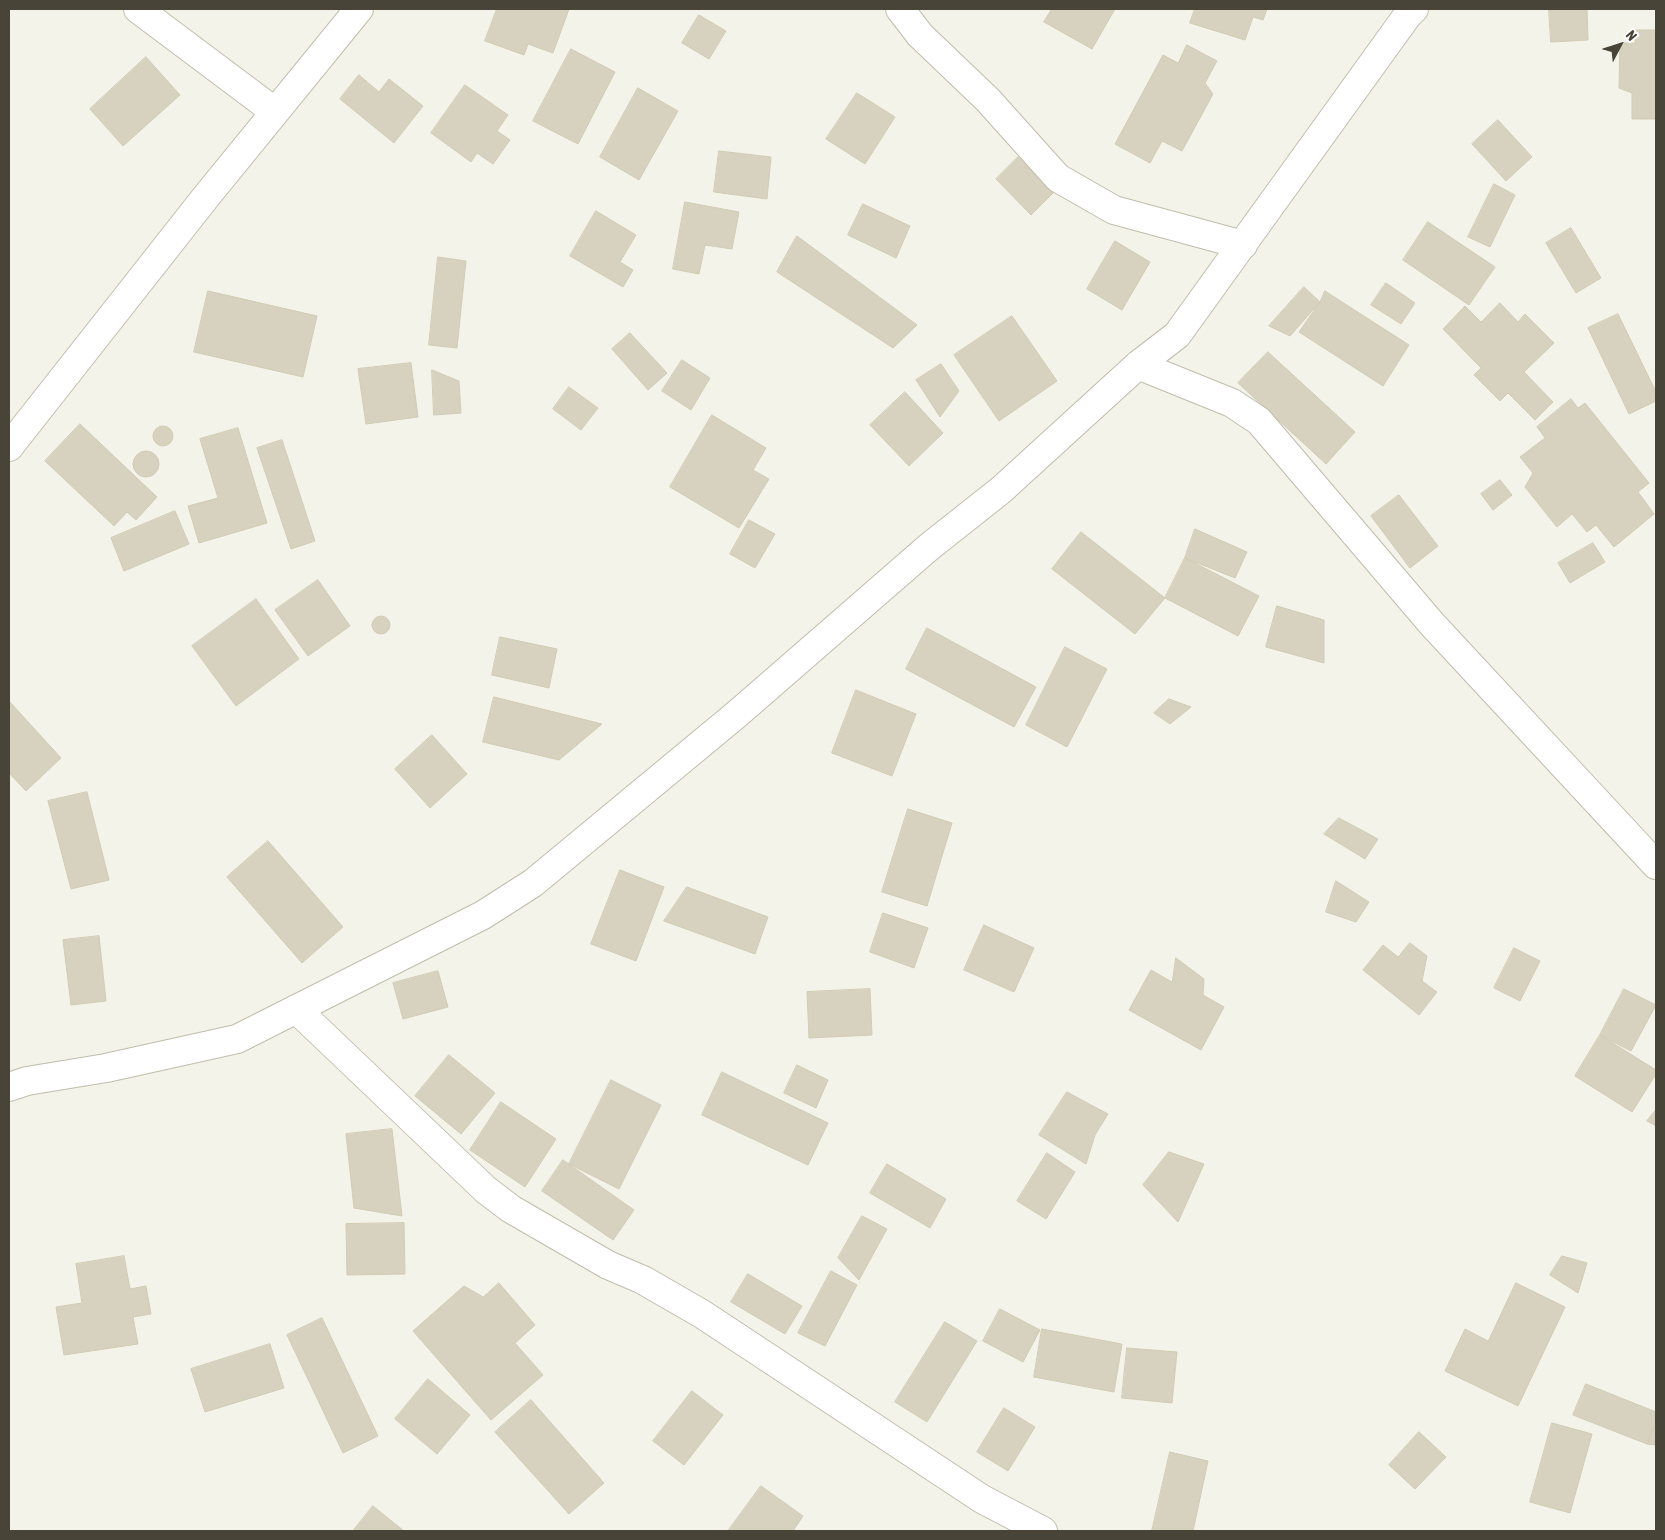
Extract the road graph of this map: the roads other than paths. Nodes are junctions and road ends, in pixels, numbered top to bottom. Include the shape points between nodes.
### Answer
1 (138, 9) edge
2 (359, 9) edge
3 (900, 9) edge
4 (1406, 11) edge
5 (274, 111) junction
6 (1243, 244) junction
7 (1138, 365) junction
8 (9, 447) edge
9 (1656, 865) edge
10 (296, 1009) junction
11 (9, 1087) edge
12 (1043, 1531) edge

1 - 5 street
2 - 5 street
3 - 6 street via 920,35 988,100 1058,178 1114,210
4 - 6 street
5 - 8 street
6 - 7 street via 1177,335
7 - 9 street via 1232,403 1259,421 1432,624
7 - 10 street via 1001,490 929,547 737,714 533,883 483,915
10 - 11 street via 237,1039
10 - 12 street via 486,1190 511,1209 702,1314 982,1499

